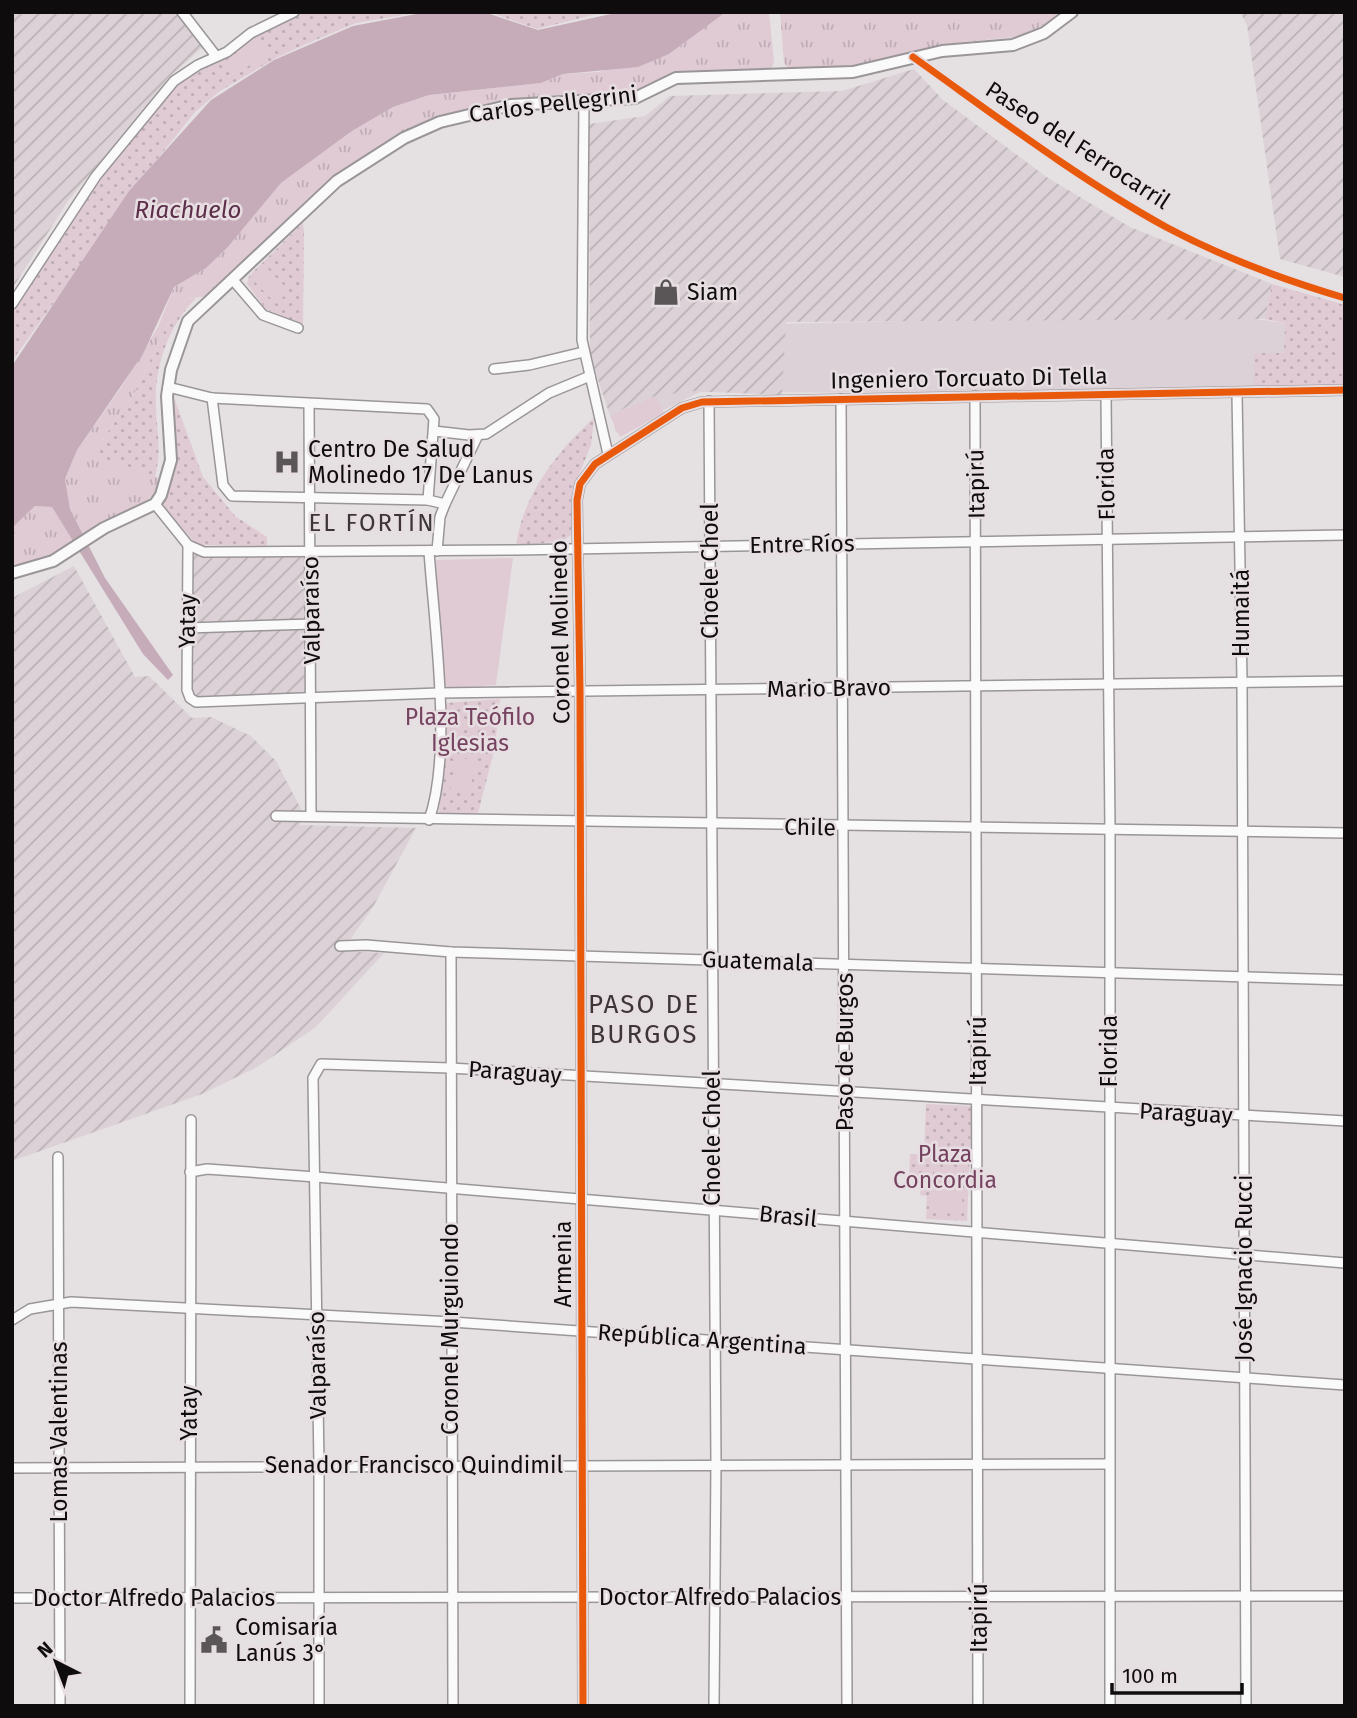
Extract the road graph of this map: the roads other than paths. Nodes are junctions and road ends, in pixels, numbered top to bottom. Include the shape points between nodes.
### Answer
1 (182, 12) edge
2 (295, 12) edge
3 (1072, 12) edge
4 (216, 56) junction
5 (584, 101) junction
6 (233, 280) junction
7 (12, 304) edge
8 (299, 328) dead end
9 (583, 352) junction
10 (494, 369) dead end
11 (590, 376) junction
12 (168, 387) junction
13 (1345, 390) edge
14 (1237, 394) junction
15 (975, 396) junction
16 (1106, 396) junction
17 (212, 398) junction
18 (841, 399) junction
19 (709, 401) junction
20 (309, 404) junction
21 (434, 430) junction
22 (478, 436) junction
23 (608, 454) junction
24 (308, 497) junction
25 (428, 500) junction
26 (155, 504) junction
27 (445, 504) junction
28 (1345, 535) edge
29 (1241, 536) junction
30 (1107, 539) junction
31 (976, 541) junction
32 (843, 543) junction
33 (188, 545) junction
34 (709, 545) junction
35 (579, 548) junction
36 (311, 551) junction
37 (433, 551) junction
38 (12, 573) edge
39 (312, 624) junction
40 (187, 628) junction
41 (1242, 681) junction
42 (1345, 681) edge
43 (975, 686) junction
44 (1109, 686) junction
45 (843, 688) junction
46 (711, 690) junction
47 (580, 692) junction
48 (439, 694) junction
49 (313, 697) junction
50 (190, 698) joint
51 (311, 815) junction
52 (276, 816) dead end
53 (429, 820) junction
54 (580, 821) junction
55 (711, 824) junction
56 (843, 828) junction
57 (977, 829) junction
58 (1110, 831) junction
59 (1242, 831) junction
60 (1345, 833) edge
61 (340, 946) dead end
62 (451, 952) junction
63 (581, 956) junction
64 (711, 960) junction
65 (844, 964) junction
66 (978, 968) junction
67 (1109, 972) junction
68 (1243, 975) junction
69 (1345, 980) edge
70 (316, 1068) joint
71 (450, 1068) junction
72 (582, 1077) junction
73 (712, 1084) junction
74 (845, 1091) junction
75 (978, 1100) junction
76 (1109, 1109) junction
77 (1243, 1116) junction
78 (191, 1120) dead end
79 (1345, 1121) edge
80 (58, 1157) dead end
81 (190, 1172) junction
82 (316, 1177) junction
83 (450, 1188) junction
84 (582, 1199) junction
85 (713, 1209) junction
86 (846, 1222) junction
87 (978, 1233) junction
88 (1110, 1245) junction
89 (1244, 1256) junction
90 (1345, 1263) edge
91 (59, 1303) junction
92 (189, 1307) junction
93 (316, 1317) junction
94 (12, 1320) edge
95 (452, 1322) junction
96 (583, 1332) junction
97 (715, 1340) junction
98 (848, 1348) junction
99 (978, 1359) junction
100 (1109, 1370) junction
101 (1244, 1378) junction
102 (1345, 1385) edge
103 (979, 1463) junction
104 (716, 1464) junction
105 (848, 1464) junction
106 (1109, 1464) junction
107 (319, 1465) junction
108 (451, 1465) junction
109 (583, 1465) junction
110 (189, 1466) junction
111 (12, 1468) edge
112 (60, 1468) junction
113 (713, 1595) junction
114 (1109, 1595) junction
115 (848, 1596) junction
116 (979, 1596) junction
117 (1245, 1596) junction
118 (1345, 1596) edge
119 (190, 1597) junction
120 (318, 1597) junction
121 (453, 1597) junction
122 (12, 1598) edge
123 (59, 1598) junction
124 (582, 1598) junction
125 (60, 1706) edge
126 (190, 1706) edge
127 (319, 1706) edge
128 (453, 1706) edge
129 (583, 1706) edge
130 (714, 1706) edge
131 (847, 1706) edge
132 (978, 1706) edge
133 (1110, 1706) edge
134 (1246, 1706) edge

1 - 4 street
2 - 4 street
3 - 5 street, Carlos Pellegrini via 1044,33 1013,45 942,51 853,72 676,78 635,98
4 - 7 street via 174,81 96,176
5 - 6 street, Carlos Pellegrini via 474,111 404,138 337,181
5 - 9 street
6 - 8 street via 263,315
6 - 12 street, Carlos Pellegrini via 188,321
9 - 10 street
9 - 11 street
11 - 22 street via 549,393
11 - 23 street
12 - 17 street
12 - 26 street, Carlos Pellegrini via 171,460
13 - 14 street, Ingeniero Torcuato Di Tella
14 - 16 street, Ingeniero Torcuato Di Tella
14 - 29 street, Humaitá
15 - 16 street, Ingeniero Torcuato Di Tella
15 - 18 street, Ingeniero Torcuato Di Tella
15 - 31 street, Itapirú
16 - 30 street, Florida
17 - 20 street
17 - 24 street via 223,485 232,496
18 - 19 street, Ingeniero Torcuato Di Tella
18 - 32 street, Paso de Burgos
19 - 23 street, Ingeniero Torcuato Di Tella via 689,404
19 - 34 street, Choele Choel
20 - 21 street via 421,408 433,414
20 - 24 street, Valparaíso
21 - 22 street
21 - 25 street
22 - 27 street
23 - 35 street, Coronel Molinedo via 580,485 576,506
24 - 25 street
24 - 36 street, Valparaíso
25 - 27 street
26 - 33 street
26 - 38 street via 63,555
27 - 37 street
28 - 29 street, Entre Ríos
29 - 30 street, Entre Ríos
29 - 41 street, Humaitá
30 - 31 street, Entre Ríos
30 - 44 street, Florida
31 - 32 street, Entre Ríos
31 - 43 street, Itapirú
32 - 34 street, Entre Ríos
32 - 45 street, Paso de Burgos
33 - 36 street, Entre Ríos via 205,552
33 - 40 street, Yatay
34 - 35 street, Entre Ríos
34 - 46 street, Choele Choel
35 - 37 street, Entre Ríos
35 - 47 street, Coronel Molinedo
36 - 37 street, Entre Ríos
36 - 39 street, Valparaíso
37 - 48 street
39 - 40 street
39 - 49 street, Valparaíso
40 - 50 street, Yatay
41 - 42 street, Mario Bravo
41 - 44 street, Mario Bravo
41 - 59 street, Humaitá
43 - 44 street, Mario Bravo
43 - 45 street, Mario Bravo
43 - 57 street, Itapirú
44 - 58 street, Florida
45 - 46 street, Mario Bravo
45 - 56 street, Paso de Burgos
46 - 47 street, Mario Bravo
46 - 55 street, Choele Choel
47 - 48 street, Mario Bravo
47 - 54 street, Coronel Molinedo
48 - 49 street, Mario Bravo
48 - 53 street via 438,769
49 - 50 street, Mario Bravo via 196,702
49 - 51 street, Valparaíso
51 - 52 street, Chile
51 - 53 street, Chile
53 - 54 street, Chile
54 - 55 street, Chile
54 - 63 street, Armenia
55 - 56 street, Chile
55 - 64 street, Choele Choel
56 - 57 street, Chile
56 - 65 street, Paso de Burgos
57 - 58 street, Chile
57 - 66 street, Itapirú
58 - 59 street, Chile
58 - 67 street, Florida
59 - 60 street, Chile
59 - 68 street, José Ignacio Rucci
61 - 62 street, Guatemala
62 - 63 street, Guatemala
62 - 71 street, Coronel Murguiondo
63 - 64 street, Guatemala
63 - 72 street, Armenia
64 - 65 street, Guatemala
64 - 73 street, Choele Choel
65 - 66 street, Guatemala
65 - 74 street, Paso de Burgos
66 - 67 street, Guatemala
66 - 75 street, Itapirú
67 - 68 street, Guatemala
67 - 76 street, Florida
68 - 69 street, Guatemala
68 - 77 street, José Ignacio Rucci
70 - 71 street, Paraguay via 327,1062
70 - 82 street, Valparaíso
71 - 72 street, Paraguay
71 - 83 street, Coronel Murguiondo
72 - 73 street, Paraguay
72 - 84 street, Armenia
73 - 74 street, Paraguay
73 - 85 street, Choele Choel
74 - 75 street, Paraguay
74 - 86 street, Paso de Burgos
75 - 76 street, Paraguay
75 - 87 street, Itapirú
76 - 77 street, Paraguay
76 - 88 street, Florida
77 - 79 street, Paraguay
77 - 89 street, José Ignacio Rucci
78 - 81 street, Yatay
80 - 91 street, Lomas Valentinas
81 - 82 street, Brasil via 207,1169
81 - 92 street, Yatay
82 - 83 street, Brasil
82 - 93 street, Valparaíso
83 - 84 street, Brasil
83 - 95 street, Coronel Murguiondo
84 - 85 street, Brasil
84 - 96 street, Armenia
85 - 86 street, Brasil
85 - 97 street, Choele Choel
86 - 87 street, Brasil
86 - 98 street, Paso de Burgos
87 - 88 street, Brasil
87 - 99 street, Itapirú
88 - 89 street, Brasil
88 - 100 street, Florida
89 - 90 street, Brasil
89 - 101 street, José Ignacio Rucci
91 - 92 street, República Argentina
91 - 94 street, República Argentina via 30,1309
91 - 112 street, Lomas Valentinas
92 - 93 street, República Argentina
92 - 110 street, Yatay
93 - 95 street, República Argentina
93 - 107 street, Valparaíso
95 - 96 street, República Argentina
95 - 108 street, Coronel Murguiondo
96 - 97 street, República Argentina
96 - 109 street, Armenia
97 - 98 street, República Argentina
97 - 104 street, Choele Choel
98 - 99 street, República Argentina
98 - 105 street, Paso de Burgos
99 - 100 street, República Argentina
99 - 103 street, Itapirú
100 - 101 street, República Argentina
100 - 106 street, Florida
101 - 102 street, República Argentina
101 - 117 street, José Ignacio Rucci
103 - 105 street, Senador Francisco Quindimil
103 - 106 street, Senador Francisco Quindimil
103 - 116 street, Itapirú
104 - 105 street, Senador Francisco Quindimil
104 - 109 street, Senador Francisco Quindimil
104 - 113 street, Choele Choel
105 - 115 street, Paso de Burgos
106 - 114 street, Florida
107 - 108 street, Senador Francisco Quindimil
107 - 110 street, Senador Francisco Quindimil
107 - 120 street, Valparaíso
108 - 109 street, Senador Francisco Quindimil
108 - 121 street, Coronel Murguiondo
109 - 124 street, Armenia
110 - 112 street, Senador Francisco Quindimil
110 - 119 street, Yatay
111 - 112 street, Senador Francisco Quindimil
112 - 123 street, Lomas Valentinas
113 - 115 street, Doctor Alfredo Palacios
113 - 124 street, Doctor Alfredo Palacios
113 - 130 street, Choele Choel
114 - 116 street, Doctor Alfredo Palacios
114 - 117 street, Doctor Alfredo Palacios
114 - 133 street, Florida
115 - 116 street, Doctor Alfredo Palacios
115 - 131 street, Paso de Burgos
116 - 132 street, Itapirú
117 - 118 street, Doctor Alfredo Palacios
117 - 134 street, José Ignacio Rucci
119 - 120 street, Doctor Alfredo Palacios
119 - 123 street, Doctor Alfredo Palacios
119 - 126 street, Yatay
120 - 121 street, Doctor Alfredo Palacios
120 - 127 street, Valparaíso
121 - 124 street, Doctor Alfredo Palacios
121 - 128 street, Coronel Murguiondo
122 - 123 street, Doctor Alfredo Palacios
123 - 125 street, Lomas Valentinas
124 - 129 street, Armenia

